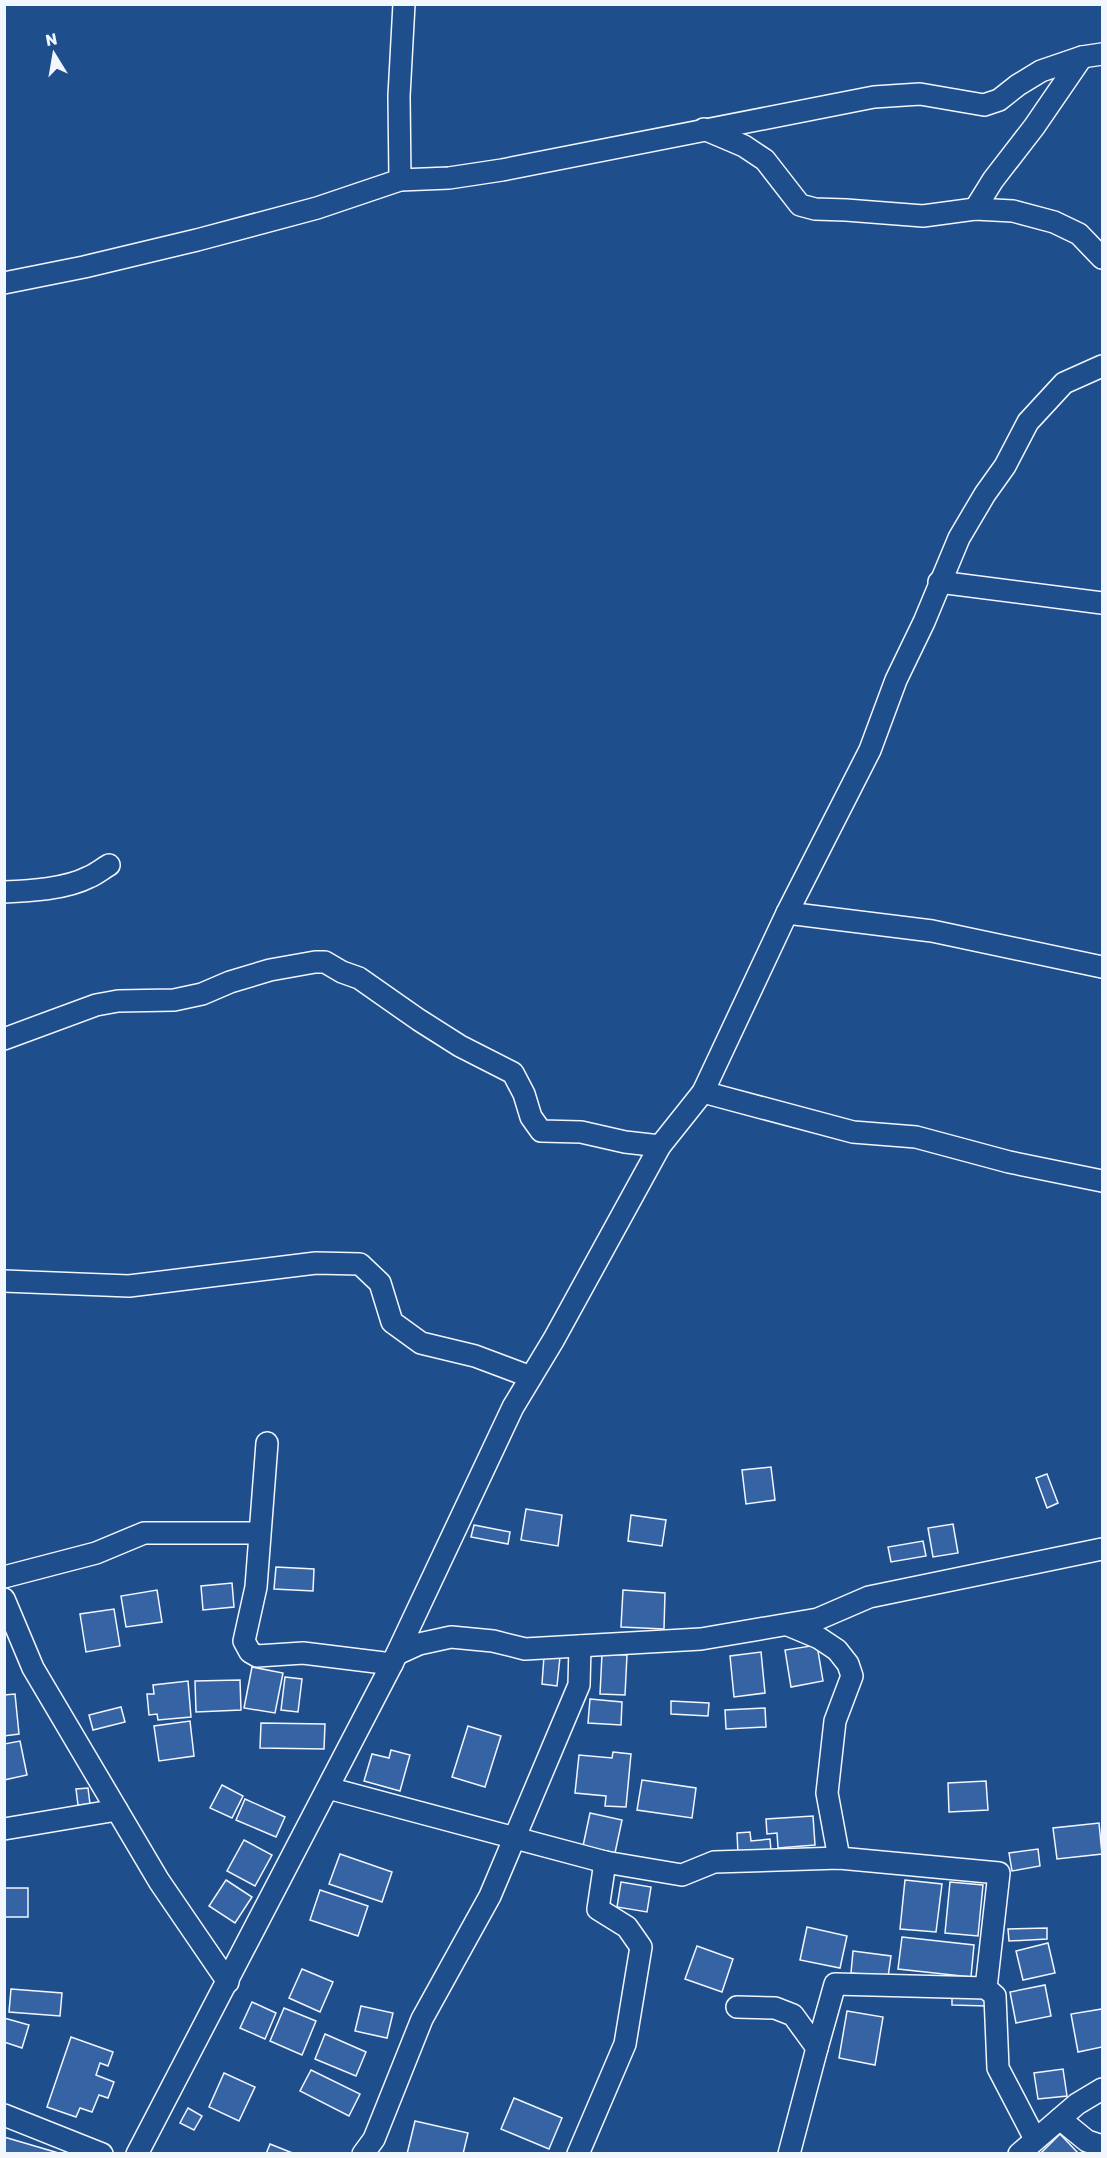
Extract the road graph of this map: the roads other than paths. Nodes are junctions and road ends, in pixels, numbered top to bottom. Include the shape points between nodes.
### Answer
1 (404, 4) edge
2 (1092, 56) edge
3 (704, 129) junction
4 (400, 180) junction
5 (975, 209) junction
6 (1102, 258) edge
7 (4, 283) edge
8 (1102, 366) edge
9 (939, 582) junction
10 (1102, 603) edge
11 (109, 865) dead end
12 (4, 892) edge
13 (787, 913) junction
14 (1102, 967) edge
15 (4, 1039) edge
16 (703, 1092) junction
17 (660, 1146) junction
18 (1102, 1181) edge
19 (4, 1281) edge
20 (531, 1377) junction
21 (267, 1443) dead end
22 (259, 1533) junction
23 (1102, 1550) edge
24 (4, 1577) edge
25 (4, 1599) edge
26 (844, 1609) junction
27 (788, 1625) junction
28 (580, 1646) junction
29 (837, 1650) junction
30 (395, 1659) junction
31 (328, 1788) junction
32 (117, 1810) junction
33 (4, 1829) edge
34 (515, 1837) junction
35 (839, 1858) junction
36 (605, 1862) junction
37 (228, 1982) junction
38 (986, 1988) junction
39 (737, 2007) dead end
40 (817, 2048) junction
41 (1102, 2089) edge
42 (4, 2115) edge
43 (1060, 2119) junction
44 (1035, 2139) junction
45 (1102, 2146) edge
46 (102, 2154) edge
47 (137, 2154) edge
48 (363, 2154) edge
49 (578, 2154) edge
50 (789, 2154) edge
51 (1019, 2154) edge

1 - 4 street
2 - 3 street via 1041,71 999,100 984,105 920,94 874,97
2 - 5 street via 993,180
3 - 4 street via 491,172
3 - 5 street via 765,160 800,205 923,216
4 - 7 street via 317,208 197,240
5 - 6 street via 1013,211 1054,222 1079,234
8 - 9 street via 1064,383 1028,422 959,538
9 - 10 street
9 - 13 street via 870,750
11 - 12 street via 87,878 60,886
13 - 14 street via 932,931
13 - 16 street
15 - 17 street via 79,1009 118,1001 174,1000 270,970 325,962 359,978 460,1046 513,1073 541,1131 581,1132
16 - 17 street
16 - 18 street via 853,1132 916,1137
17 - 20 street
19 - 20 street via 129,1286 316,1263 360,1264 380,1283 392,1322 421,1343 475,1356
20 - 30 street via 513,1407
21 - 22 street
22 - 24 street via 144,1533 96,1553
22 - 30 street via 256,1587 244,1641 250,1652 257,1656 303,1653
23 - 26 street via 869,1597
25 - 32 street via 33,1668
26 - 27 street via 818,1620
26 - 29 street
27 - 28 street via 701,1639
27 - 29 street
28 - 30 street via 525,1649 451,1637 419,1644
28 - 34 street via 579,1685
29 - 35 street via 852,1676 835,1721 827,1793
30 - 31 street
31 - 34 street
31 - 37 street
32 - 33 street
32 - 37 street via 159,1881
34 - 36 street
34 - 48 street via 490,1896 422,2019 374,2139
35 - 36 street via 714,1862 682,1875
35 - 38 street via 999,1873
36 - 49 street via 598,1909 627,1927 641,1947 625,2044
37 - 47 street
38 - 40 street via 835,1984
38 - 44 street via 995,1996 998,2068
39 - 40 street via 775,2008 794,2015
40 - 50 street
41 - 43 street
42 - 46 street
43 - 44 street
43 - 45 street via 1087,2141
44 - 51 street

